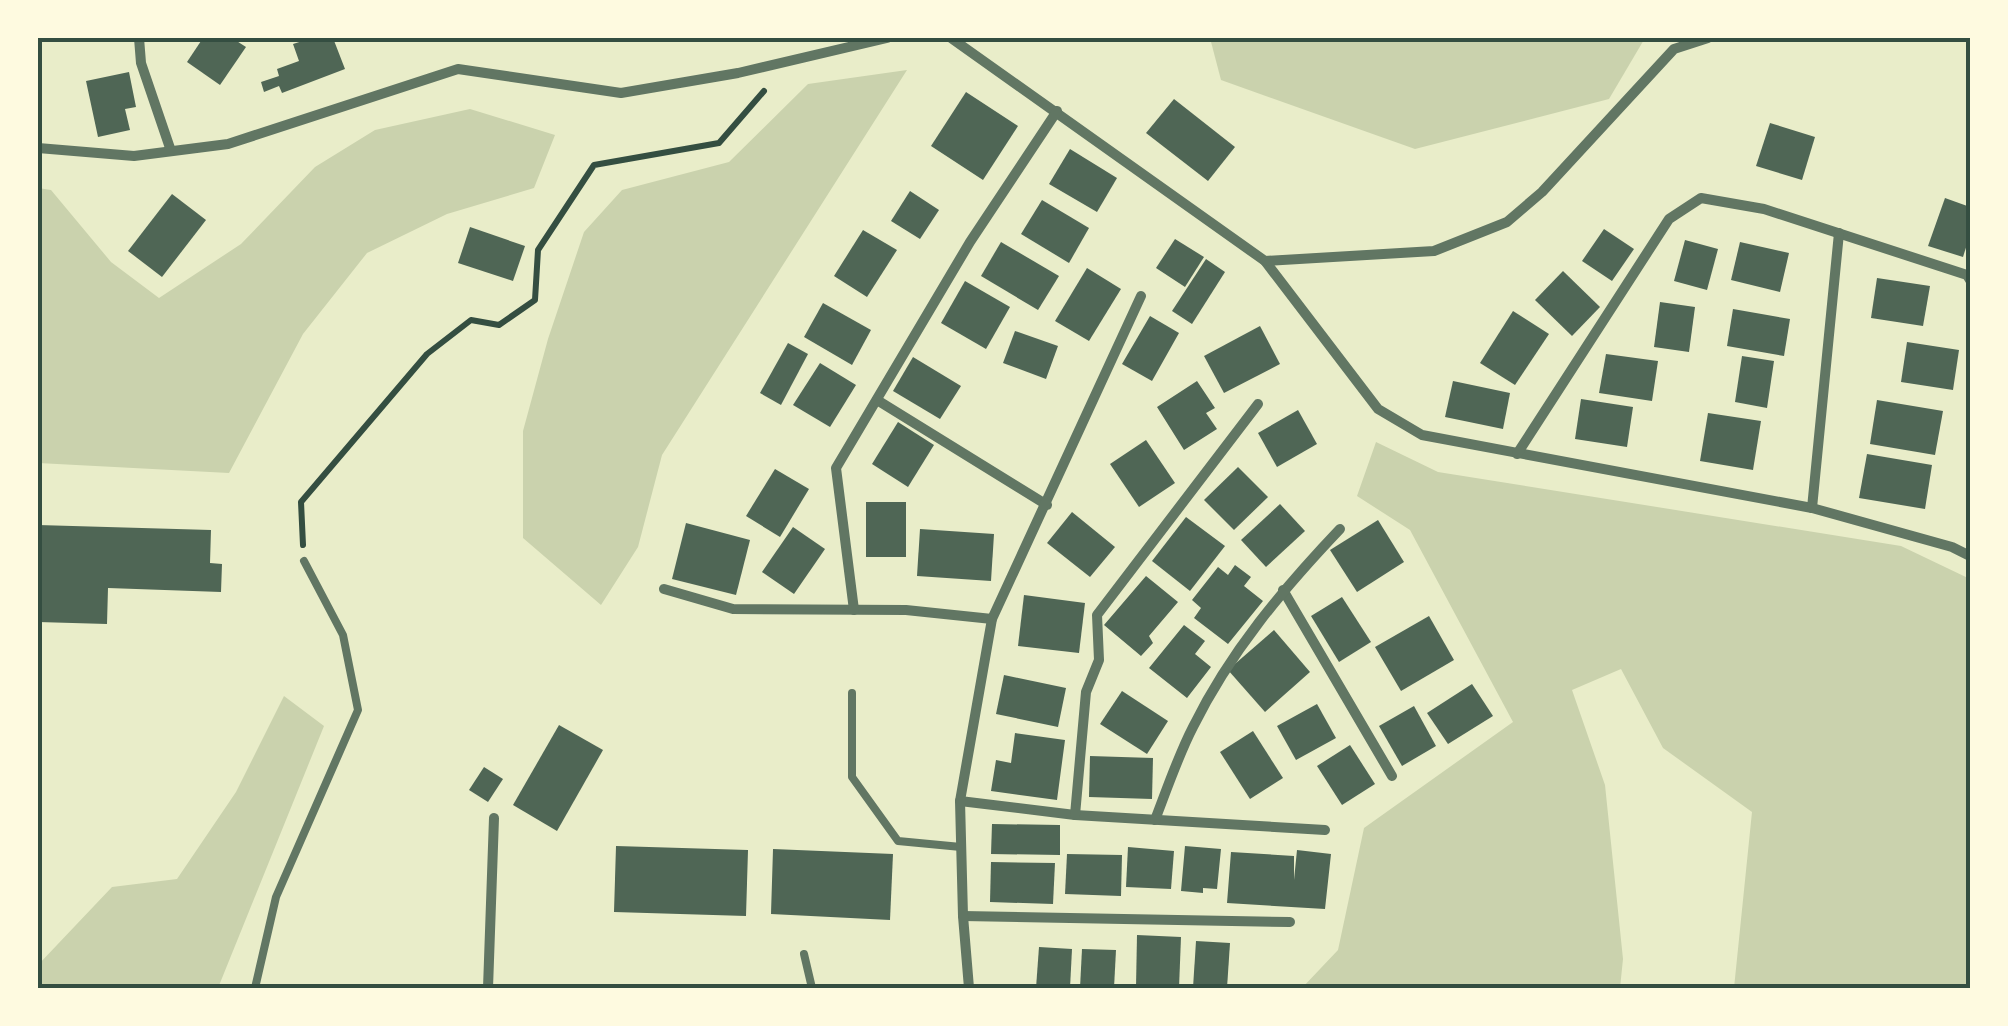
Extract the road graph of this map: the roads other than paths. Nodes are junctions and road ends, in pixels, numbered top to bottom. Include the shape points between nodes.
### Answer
1 (139, 38) edge
2 (887, 38) edge
3 (951, 38) edge
4 (1708, 38) edge
5 (1057, 111) junction
6 (38, 148) edge
7 (171, 151) junction
8 (1838, 233) junction
9 (1265, 261) junction
10 (1970, 280) edge
11 (1141, 296) dead end
12 (876, 400) junction
13 (1258, 404) dead end
14 (1517, 454) junction
15 (1047, 505) junction
16 (1812, 508) junction
17 (1340, 529) dead end
18 (1970, 556) edge
19 (304, 561) road end
20 (664, 589) dead end
21 (1282, 590) junction
22 (854, 610) junction
23 (992, 619) junction
24 (852, 693) dead end
25 (1392, 776) dead end
26 (960, 801) junction
27 (1076, 815) junction
28 (494, 818) dead end
29 (1155, 820) junction
30 (1324, 830) dead end
31 (962, 847) junction
32 (963, 916) junction
33 (1290, 922) dead end
34 (804, 954) dead end
35 (255, 988) edge
36 (488, 988) edge
37 (812, 988) edge
38 (969, 988) edge

1 - 7 street
2 - 7 street via 621,93 458,69 228,144
3 - 5 street
4 - 9 street via 1674,49 1507,222 1434,251
5 - 9 street
5 - 12 street
6 - 7 street via 134,156
8 - 10 street
8 - 14 street via 1764,208 1700,198 1669,219
8 - 16 street
9 - 14 street via 1378,409 1422,435
11 - 15 street
12 - 15 street
12 - 22 street via 836,468
13 - 27 street via 1097,615 1099,660 1086,692
14 - 16 street
15 - 23 street
16 - 18 street
17 - 21 street
19 - 35 lane via 344,635 358,710 276,898
20 - 22 street via 733,609
21 - 25 street
21 - 29 street via 1201,712
22 - 23 street
23 - 26 street
24 - 31 lane via 852,777 898,841
26 - 27 street
26 - 31 street
27 - 29 street
28 - 36 street
29 - 30 street
31 - 32 street
32 - 33 street
32 - 38 street
34 - 37 lane

